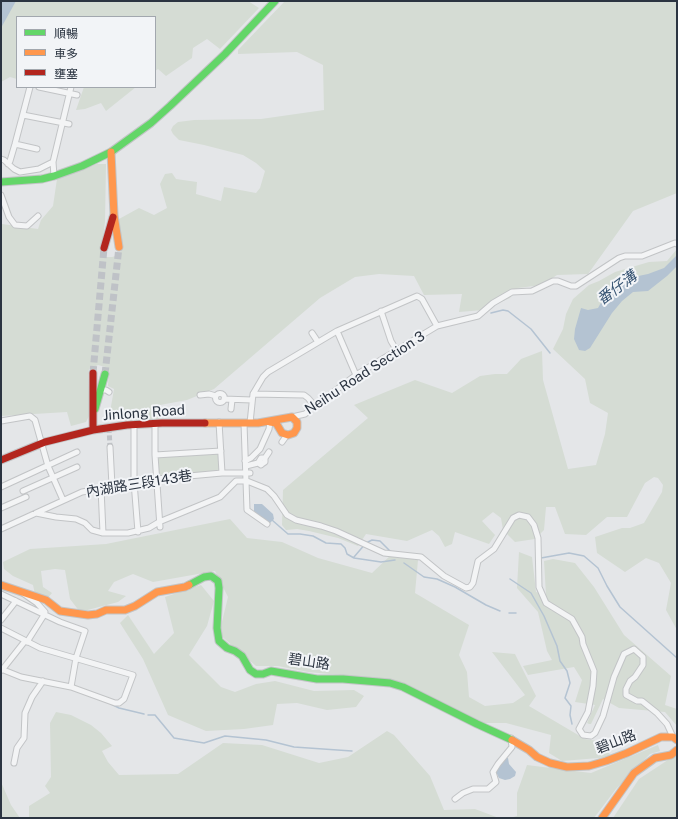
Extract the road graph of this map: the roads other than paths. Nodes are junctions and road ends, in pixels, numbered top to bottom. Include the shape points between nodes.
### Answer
1 (275, 1) edge
2 (30, 88) edge
3 (44, 88) edge
4 (71, 88) edge
5 (70, 93) junction
6 (77, 95) dead end
7 (23, 115) junction
8 (62, 123) junction
9 (69, 124) dead end
10 (15, 144) junction
11 (37, 150) dead end
12 (111, 152) junction
13 (1, 159) edge
14 (53, 162) junction
15 (8, 164) junction
16 (54, 176) junction
17 (1, 182) edge
18 (1, 195) edge
19 (114, 215) junction
20 (38, 216) dead end
21 (677, 244) edge
22 (382, 311) junction
23 (437, 326) junction
24 (337, 331) junction
25 (312, 333) dead end
26 (318, 342) junction
27 (397, 351) junction
28 (356, 375) junction
29 (92, 387) junction
30 (102, 389) junction
31 (109, 392) dead end
32 (253, 394) junction
33 (200, 395) dead end
34 (232, 400) junction
35 (252, 400) junction
36 (315, 406) junction
37 (231, 409) dead end
38 (94, 413) junction
39 (292, 417) junction
40 (1, 421) edge
41 (219, 422) junction
42 (270, 422) junction
43 (155, 423) junction
44 (247, 423) junction
45 (134, 425) junction
46 (93, 430) junction
47 (287, 435) junction
48 (282, 442) dead end
49 (41, 443) junction
50 (110, 447) tunnel mouth
51 (221, 450) junction
52 (77, 452) dead end
53 (269, 452) dead end
54 (155, 455) junction
55 (1, 460) edge
56 (246, 463) junction
57 (48, 466) junction
58 (77, 466) dead end
59 (222, 473) junction
60 (236, 473) junction
61 (248, 473) junction
62 (53, 478) junction
63 (156, 479) junction
64 (236, 481) junction
65 (246, 481) junction
66 (134, 482) junction
67 (112, 486) junction
68 (1, 487) edge
69 (101, 488) junction
70 (23, 491) dead end
71 (26, 497) dead end
72 (63, 500) junction
73 (1, 508) edge
74 (36, 513) junction
75 (267, 524) dead end
76 (160, 525) junction
77 (1, 529) edge
78 (138, 532) junction
79 (103, 533) junction
80 (1, 585) edge
81 (20, 592) junction
82 (1, 594) edge
83 (16, 601) junction
84 (44, 615) junction
85 (1, 620) edge
86 (1, 628) edge
87 (26, 642) junction
88 (76, 658) junction
89 (2, 670) edge
90 (43, 681) junction
91 (71, 687) junction
92 (511, 738) junction
93 (675, 738) edge
94 (677, 750) edge
95 (14, 763) dead end
96 (455, 799) dead end
97 (602, 818) edge

1 - 12 street via 170,106
2 - 7 street
3 - 5 street
4 - 5 street
5 - 6 street
5 - 8 street
7 - 8 street
7 - 10 street
8 - 9 street
8 - 14 street
10 - 11 street
10 - 15 street
12 - 16 street
12 - 19 street
13 - 15 street
14 - 15 street via 39,169 20,172
14 - 16 street
16 - 17 street
18 - 20 street via 9,217 15,225 28,226
19 - 19 street via 104,245 110,239 118,244
21 - 23 street, Neihu Road Section 3 via 642,256 619,258 576,286 553,281 532,291 512,292 478,316
22 - 23 street via 417,296 422,299
22 - 24 street
22 - 27 street
23 - 27 street, Neihu Road Section 3
24 - 26 street
24 - 28 street
25 - 26 street
26 - 32 street via 268,372
27 - 28 street, Neihu Road Section 3
28 - 36 street, Neihu Road Section 3
29 - 30 street via 96,384
29 - 30 street via 92,375 96,379 105,376
29 - 38 street
30 - 31 street
30 - 38 street
32 - 35 street
32 - 36 street via 304,395
33 - 34 street via 216,396 218,402 224,399
34 - 35 street
34 - 37 street
35 - 44 street
36 - 39 street, Neihu Road Section 3 via 305,414
38 - 46 street
39 - 42 street, Jinlong Road
39 - 47 street via 297,422 297,428 294,433
40 - 49 street via 30,416 35,420
41 - 43 street, Jinlong Road
41 - 44 street, Jinlong Road
41 - 51 street
42 - 44 street, Jinlong Road
42 - 47 street via 276,423 282,433
42 - 56 street via 260,449
43 - 45 street, Jinlong Road
43 - 54 street
44 - 56 street
45 - 46 street, Jinlong Road
45 - 66 street
46 - 49 street, Jinlong Road
47 - 48 street
49 - 55 street, Jinlong Road
49 - 57 street
50 - 67 street
51 - 54 street
51 - 59 street
52 - 57 street
53 - 56 street via 261,465
54 - 63 street
56 - 61 street
57 - 62 street
57 - 68 street
58 - 62 street
59 - 60 street, 內湖路三段143巷
59 - 63 street, 內湖路三段143巷
60 - 61 street, 內湖路三段143巷
60 - 64 street
61 - 65 street
62 - 70 street
62 - 72 street
63 - 66 street, 內湖路三段143巷
63 - 76 street
64 - 65 street
64 - 76 street via 220,497
65 - 75 street via 247,510
65 - 93 street via 267,489 287,515 296,520 328,528 384,553 421,557 444,576 466,588 473,583 478,561 494,549 513,518 519,515 528,517 538,538 539,587 546,603 572,619 582,637 594,671 588,712 579,729 583,735 595,734 624,654 634,649 643,657 643,665 630,681 626,695 642,701 657,713
66 - 67 street, 內湖路三段143巷
66 - 78 street
67 - 69 street, 內湖路三段143巷
69 - 72 street, 內湖路三段143巷
69 - 79 street
71 - 73 street
72 - 74 street, 內湖路三段143巷
74 - 77 street
74 - 79 street via 76,519 92,530
76 - 78 street
78 - 79 street
80 - 81 street, 碧山路
81 - 84 street via 42,608
81 - 92 street, 碧山路 via 46,600 60,610 88,615 106,610 125,610 157,592 185,587 211,576 218,581 219,588 219,641 242,656 250,670 256,674 271,671 317,679 390,683
82 - 83 street
83 - 84 street
83 - 85 street
84 - 87 street
84 - 88 street via 85,631
86 - 87 street
87 - 88 street
87 - 89 street
88 - 91 street
88 - 91 street via 133,675 124,699 119,703
89 - 90 street
90 - 91 street
90 - 95 street via 25,713 24,738 17,748
92 - 93 street, 碧山路 via 537,757 567,767 589,766 627,753 661,737
92 - 96 street via 512,747 494,772 496,782 488,789 473,789
94 - 97 street via 672,755 655,758 634,773

